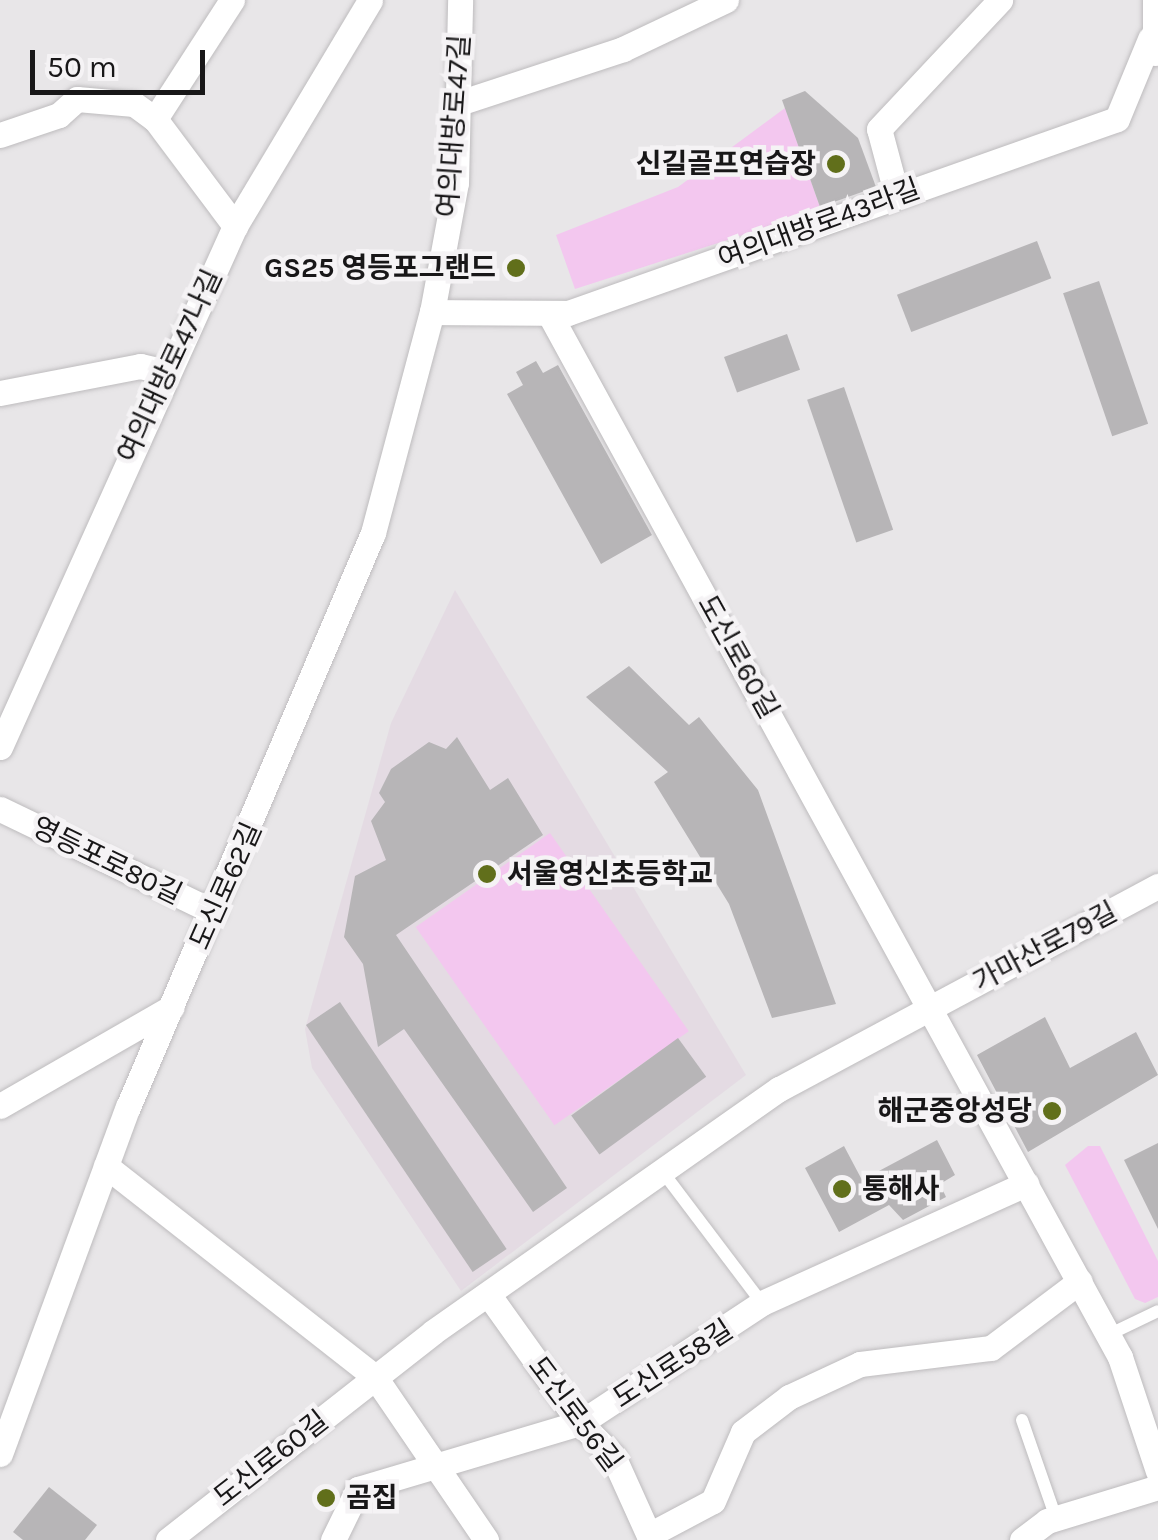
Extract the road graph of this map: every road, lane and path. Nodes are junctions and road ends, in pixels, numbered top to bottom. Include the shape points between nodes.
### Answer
1 (232, 0) edge
2 (370, 0) edge
3 (460, 0) edge
4 (726, 0) edge
5 (1000, 0) edge
6 (1155, 0) edge
7 (1154, 51) edge
8 (459, 102) junction
9 (155, 119) junction
10 (0, 135) edge
11 (897, 196) junction
12 (235, 226) junction
13 (432, 312) junction
14 (550, 314) junction
15 (167, 372) junction
16 (0, 393) edge
17 (0, 747) edge
18 (0, 809) edge
19 (1158, 886) edge
20 (214, 912) junction
21 (929, 1003) junction
22 (172, 1007) junction
23 (0, 1106) edge
24 (106, 1166) junction
25 (662, 1172) junction
26 (1026, 1184) junction
27 (1080, 1281) junction
28 (488, 1294) junction
29 (762, 1303) junction
30 (1158, 1311) edge
31 (1108, 1335) junction
32 (375, 1377) junction
33 (1022, 1420) dead end
34 (580, 1424) junction
35 (0, 1454) edge
36 (434, 1462) junction
37 (1158, 1470) edge
38 (1158, 1487) edge
39 (1056, 1518) junction
40 (650, 1538) edge
41 (168, 1540) edge
42 (333, 1540) edge
43 (486, 1540) edge
44 (1022, 1540) edge

1 - 9 street
2 - 12 street, 여의대방로47나길
3 - 8 street, 여의대방로47길
4 - 8 street via 623,49
5 - 11 street via 879,129
6 - 7 street, 여의대방로43라길
7 - 11 street, 여의대방로43라길 via 1117,119
8 - 13 street, 여의대방로47길 via 456,183
9 - 10 street via 134,104 77,99 59,116
9 - 12 street
11 - 14 street, 여의대방로43라길
12 - 15 street, 여의대방로47나길
13 - 14 street, 여의대방로43라길
13 - 20 street, 도신로62길 via 373,533
14 - 21 street, 도신로60길
15 - 16 street via 140,366
15 - 17 street, 여의대방로47나길
18 - 20 street, 영등포로80길
19 - 21 street, 가마산로79길
20 - 22 street, 도신로62길
21 - 25 street, 도신로60길 via 779,1089
21 - 26 street
22 - 23 street
22 - 24 street, 도신로62길
24 - 32 street
24 - 35 street, 도신로62길
25 - 28 street, 도신로60길
25 - 29 lane
26 - 27 street
26 - 29 street, 도신로58길
27 - 31 street
27 - 40 street via 991,1348 860,1364 789,1397 744,1432 713,1501
28 - 32 street, 도신로60길
28 - 34 street, 도신로56길
29 - 34 street, 도신로58길
30 - 31 lane
31 - 37 street
32 - 36 street
32 - 41 street, 도신로60길
33 - 39 lane
34 - 36 street, 도신로58길
34 - 40 street, 도신로56길 via 613,1456
36 - 42 street, 도신로58길 via 358,1489
36 - 43 street
38 - 39 street
39 - 44 street

